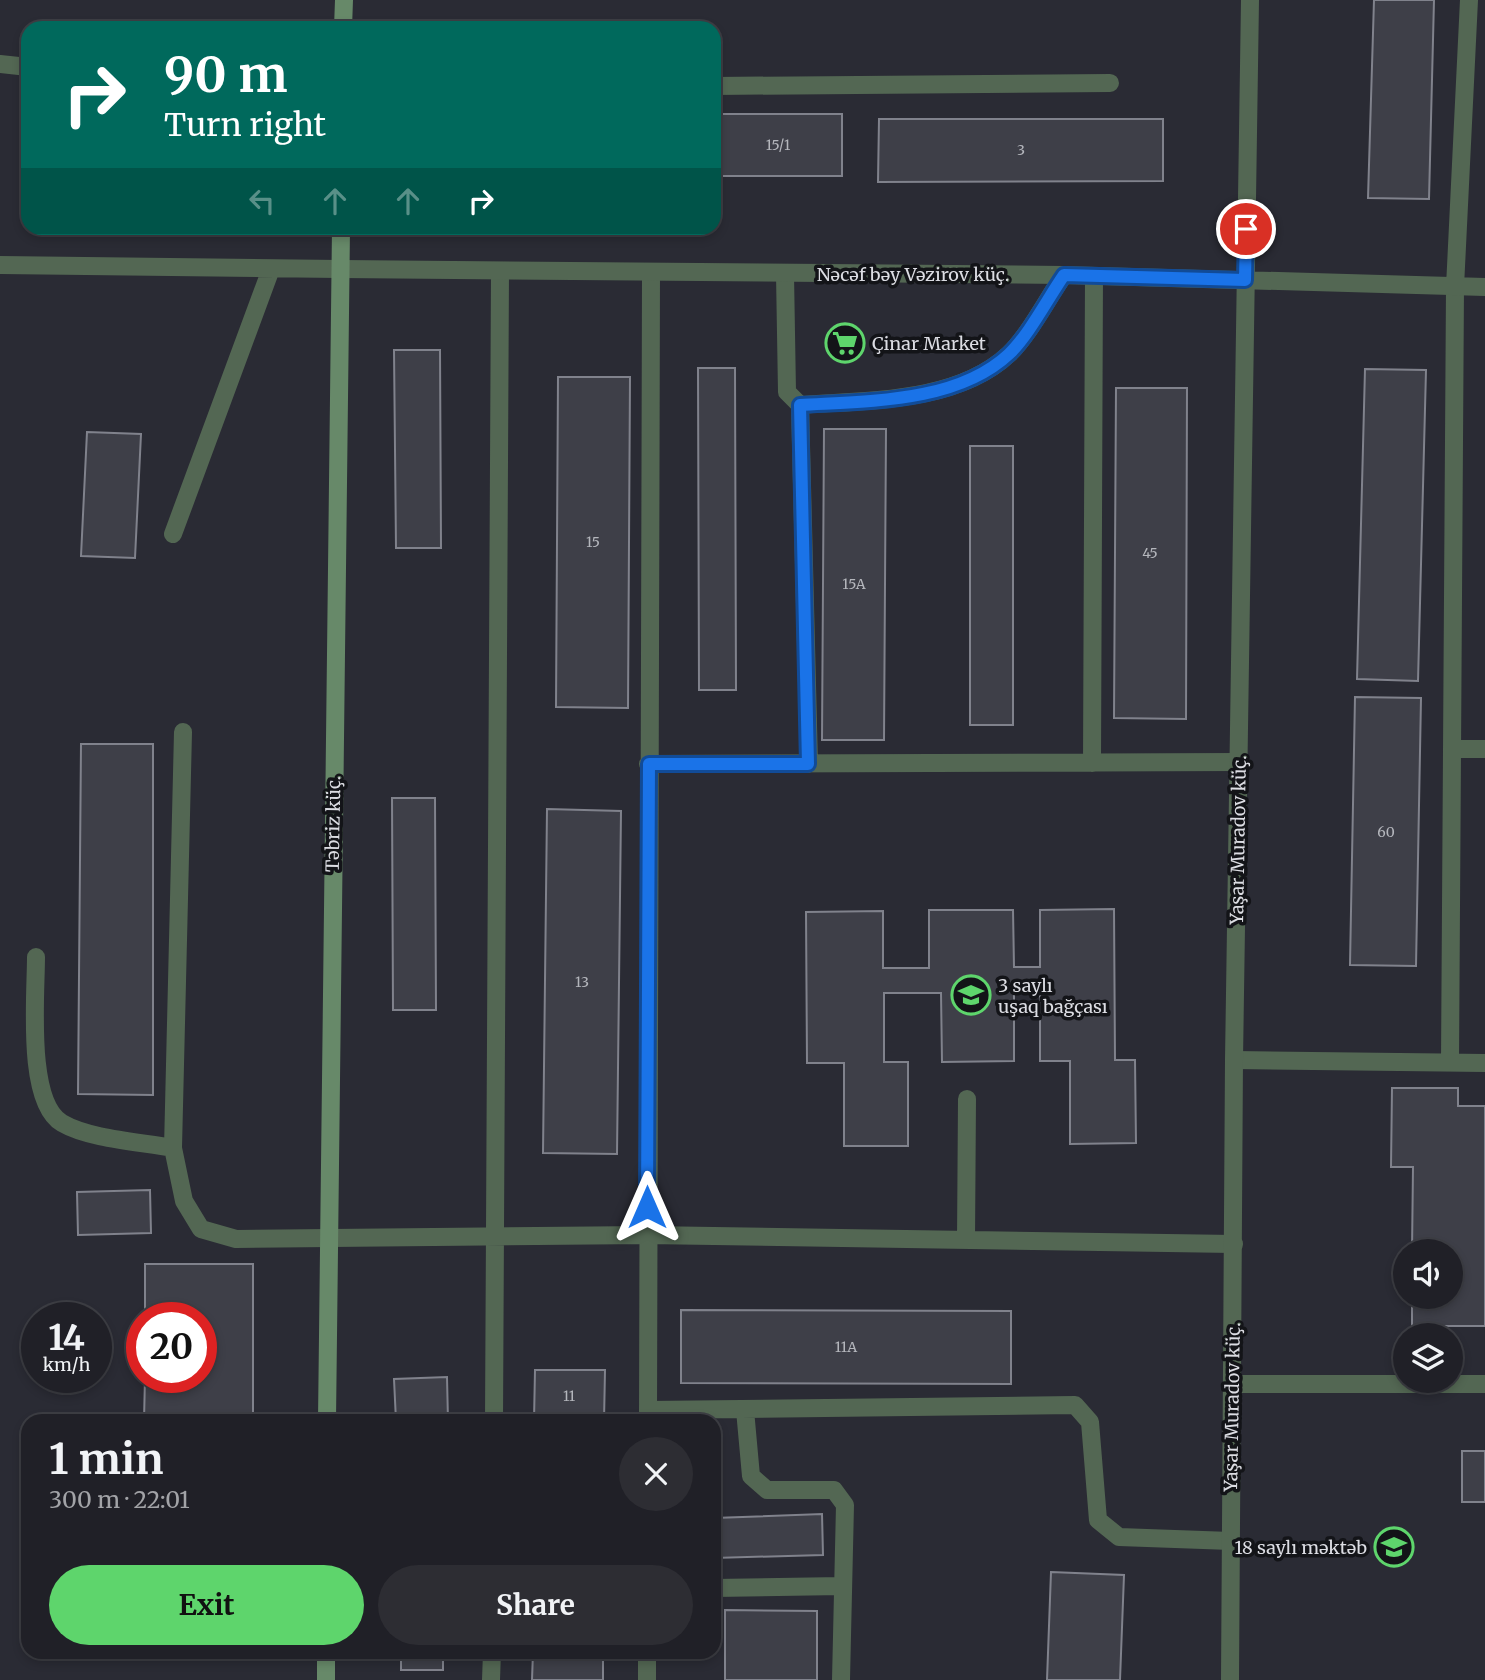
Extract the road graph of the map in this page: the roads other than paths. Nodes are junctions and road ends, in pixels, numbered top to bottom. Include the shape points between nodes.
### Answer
1 (344, 0) edge
2 (1250, 0) edge
3 (1469, 0) edge
4 (343, 21) edge
5 (0, 64) edge
6 (21, 66) edge
7 (1110, 83) dead end
8 (721, 86) edge
9 (341, 235) edge
10 (0, 265) edge
11 (271, 269) junction
12 (340, 269) junction
13 (500, 272) junction
14 (651, 273) junction
15 (785, 274) junction
16 (1064, 275) junction
17 (1094, 276) junction
18 (1245, 280) junction
19 (1455, 287) junction
20 (1485, 288) edge
21 (800, 405) junction
22 (173, 534) dead end
23 (183, 732) dead end
24 (1452, 749) junction
25 (1485, 749) edge
26 (1240, 762) junction
27 (1092, 763) junction
28 (649, 764) junction
29 (808, 764) junction
30 (36, 957) dead end
31 (1234, 1060) junction
32 (1450, 1062) junction
33 (1485, 1063) edge
34 (967, 1099) dead end
35 (173, 1148) junction
36 (647, 1235) junction
37 (496, 1236) junction
38 (328, 1237) junction
39 (965, 1240) junction
40 (1234, 1244) junction
41 (1233, 1384) junction
42 (1485, 1384) edge
43 (745, 1410) junction
44 (327, 1414) edge
45 (494, 1414) edge
46 (648, 1414) edge
47 (667, 1414) edge
48 (1231, 1541) junction
49 (842, 1586) junction
50 (721, 1588) edge
51 (326, 1659) edge
52 (492, 1659) edge
53 (647, 1659) edge
54 (326, 1680) edge
55 (491, 1680) edge
56 (647, 1680) edge
57 (841, 1680) edge
58 (1230, 1680) edge

1 - 4 main road
2 - 18 street, Yaşar Muradov küç.
3 - 19 street
5 - 6 street
7 - 8 street
9 - 12 main road, Təbriz küç.
10 - 11 street, Nəcəf bəy Vəzirov küç.
11 - 12 street, Nəcəf bəy Vəzirov küç.
11 - 22 street
12 - 13 street, Nəcəf bəy Vəzirov küç.
12 - 38 main road, Təbriz küç.
13 - 14 street, Nəcəf bəy Vəzirov küç.
13 - 37 street
14 - 15 street, Nəcəf bəy Vəzirov küç.
14 - 28 street
15 - 16 street, Nəcəf bəy Vəzirov küç.
15 - 21 street via 787,391
16 - 17 street, Nəcəf bəy Vəzirov küç.
16 - 21 street via 1010,353 979,375 912,397
17 - 18 street, Nəcəf bəy Vəzirov küç.
17 - 27 street
18 - 19 street, Nəcəf bəy Vəzirov küç.
18 - 26 street, Yaşar Muradov küç.
19 - 20 street, Nəcəf bəy Vəzirov küç.
19 - 24 street
21 - 29 street
23 - 35 street
24 - 25 street
24 - 32 street
26 - 27 street
26 - 31 street, Yaşar Muradov küç.
27 - 29 street
28 - 29 street
28 - 36 street
30 - 35 street via 37,1082 44,1106 61,1123 85,1131
31 - 32 street
31 - 40 street, Yaşar Muradov küç.
32 - 33 street
34 - 39 street
35 - 38 street via 184,1201 201,1229 236,1239
36 - 37 street
36 - 39 street
36 - 46 street
37 - 38 street
37 - 45 street
38 - 44 main road, Təbriz küç.
39 - 40 street
40 - 41 street, Yaşar Muradov küç.
41 - 42 street
41 - 48 street, Yaşar Muradov küç.
43 - 47 street
43 - 48 street via 1075,1405 1090,1422 1098,1520 1119,1537
43 - 49 street via 751,1476 767,1490 834,1490 845,1505
48 - 58 street, Yaşar Muradov küç.
49 - 50 street
49 - 57 street
51 - 54 main road
52 - 55 street
53 - 56 street

